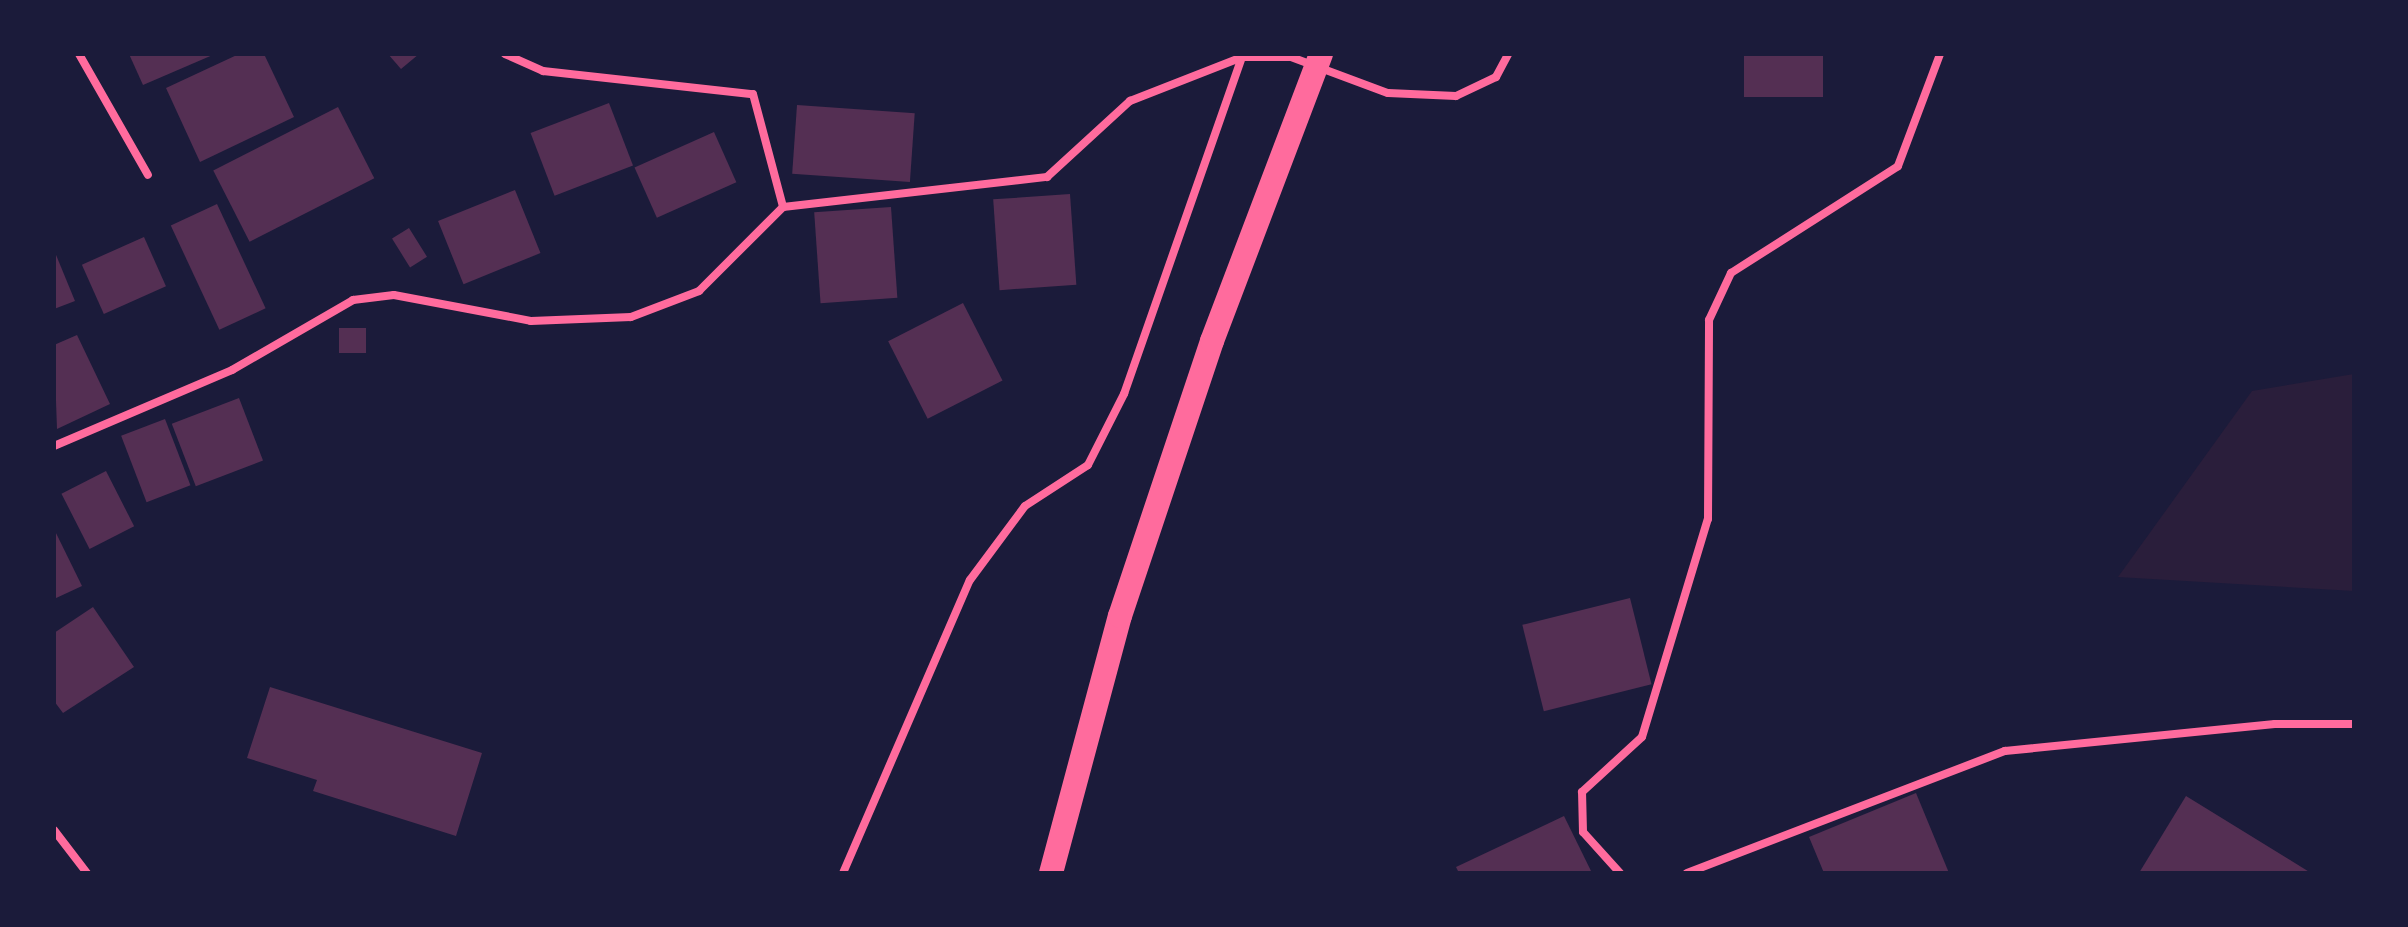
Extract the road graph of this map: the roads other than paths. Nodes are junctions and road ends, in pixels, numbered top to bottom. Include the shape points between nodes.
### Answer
1 (79, 54) edge
2 (505, 54) edge
3 (1321, 54) edge
4 (1508, 54) edge
5 (1940, 54) edge
6 (1243, 56) edge
7 (148, 175) dead end
8 (783, 207) junction
9 (54, 446) edge
10 (2354, 724) edge
11 (54, 830) edge
12 (87, 873) edge
13 (843, 873) edge
14 (1051, 873) edge
15 (1620, 873) edge
16 (1687, 873) edge

1 - 7 street
2 - 8 street via 543,71 753,94
3 - 14 highway via 1212,341 1120,616
4 - 6 street via 1496,77 1456,96 1388,93 1291,57
5 - 15 street via 1898,166 1731,273 1709,320 1708,519 1642,737 1582,792 1583,832
6 - 8 street via 1130,101 1047,177
6 - 13 street via 1124,394 1088,465 1025,506 970,580
8 - 9 street via 699,291 631,317 531,321 394,295 353,300 232,370
10 - 16 street via 2275,724 2005,751
11 - 12 street

